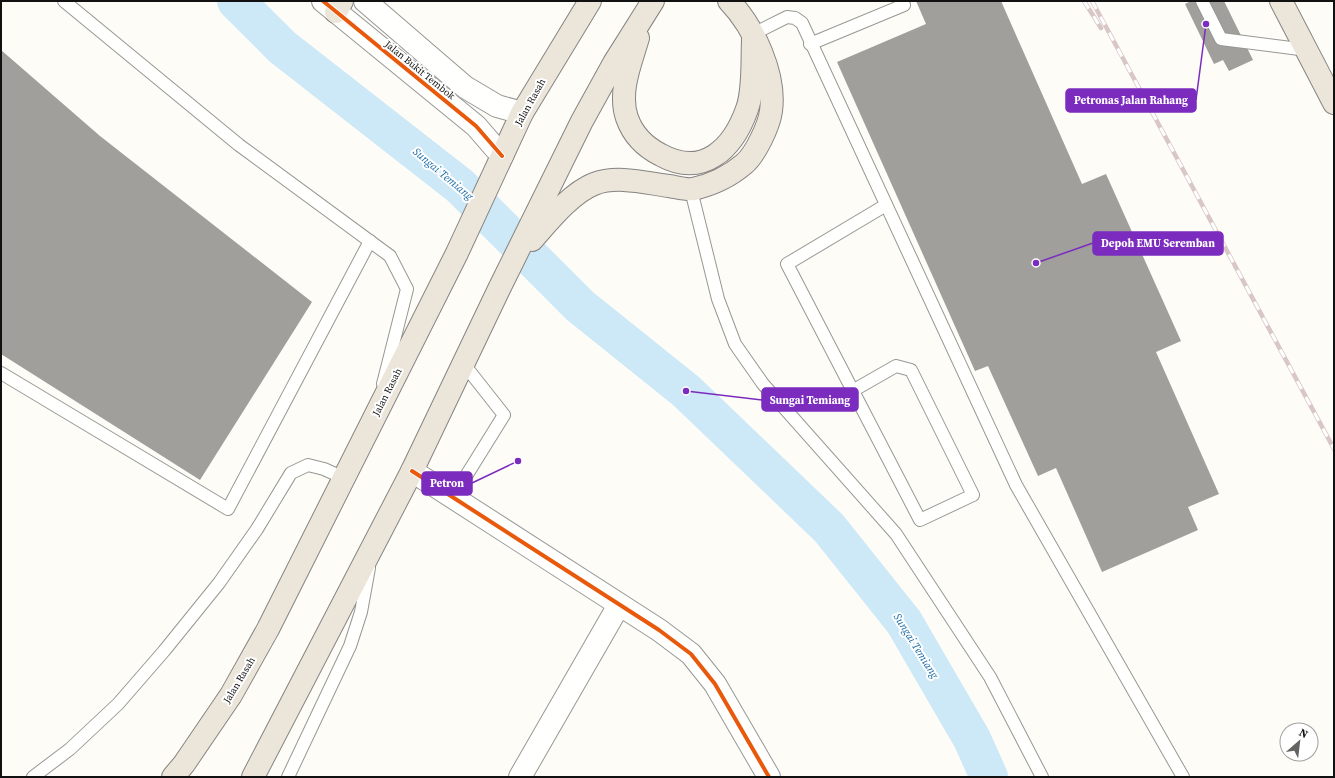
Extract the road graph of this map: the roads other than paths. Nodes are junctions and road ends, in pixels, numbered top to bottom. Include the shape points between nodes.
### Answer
1 (64, 1) edge
2 (365, 1) edge
3 (590, 1) edge
4 (729, 1) edge
5 (1202, 1) edge
6 (1281, 1) edge
7 (334, 5) edge
8 (904, 5) dead end
9 (650, 6) edge
10 (753, 34) junction
11 (810, 44) junction
12 (1307, 50) junction
13 (1328, 77) edge
14 (1334, 103) edge
15 (522, 113) junction
16 (502, 156) junction
17 (691, 190) junction
18 (886, 205) junction
19 (541, 221) junction
20 (370, 241) junction
21 (463, 363) junction
22 (1, 372) edge
23 (854, 390) junction
24 (374, 419) junction
25 (412, 471) junction
26 (344, 478) junction
27 (454, 497) junction
28 (372, 549) junction
29 (619, 605) junction
30 (33, 777) edge
31 (173, 777) edge
32 (253, 777) edge
33 (288, 777) edge
34 (520, 777) edge
35 (769, 777) edge
36 (1042, 777) edge
37 (1183, 777) edge

1 - 20 lane via 239,145
2 - 15 street, Jalan Bukit Tembok via 465,87 497,106
3 - 15 highway, Jalan Rasah
4 - 10 highway
5 - 12 lane via 1221,39
6 - 12 highway
7 - 16 street, Jalan Bukit Tembok via 476,126
8 - 11 lane
9 - 10 highway via 626,76 627,117 634,134 649,149 669,160 687,165 708,160 726,148 739,129 748,108
9 - 19 highway via 603,82
10 - 11 lane via 787,17 795,18 802,23
10 - 17 highway via 766,62 771,86 771,111 764,136 745,164 714,183
11 - 18 lane
12 - 13 highway
13 - 14 highway
15 - 16 highway, Jalan Rasah
16 - 24 highway, Jalan Rasah
17 - 19 highway via 617,180 594,184
17 - 36 lane via 718,299 735,344 763,384 896,534 990,676
18 - 23 lane via 787,264
18 - 37 lane via 1016,486
19 - 21 highway via 512,262
20 - 22 lane via 228,509
20 - 24 lane via 390,256 407,289
21 - 25 highway
21 - 27 lane via 504,415
23 - 23 lane via 896,366 911,370 973,495 920,520
24 - 26 highway, Jalan Rasah
25 - 27 street
25 - 28 highway
26 - 30 lane via 308,465 291,473 257,529 219,583 164,651 118,704 70,750
26 - 31 highway, Jalan Rasah via 268,629 231,695
27 - 29 street
28 - 32 highway
28 - 33 lane via 361,612 350,646
29 - 34 street
29 - 35 street via 691,654 715,684

